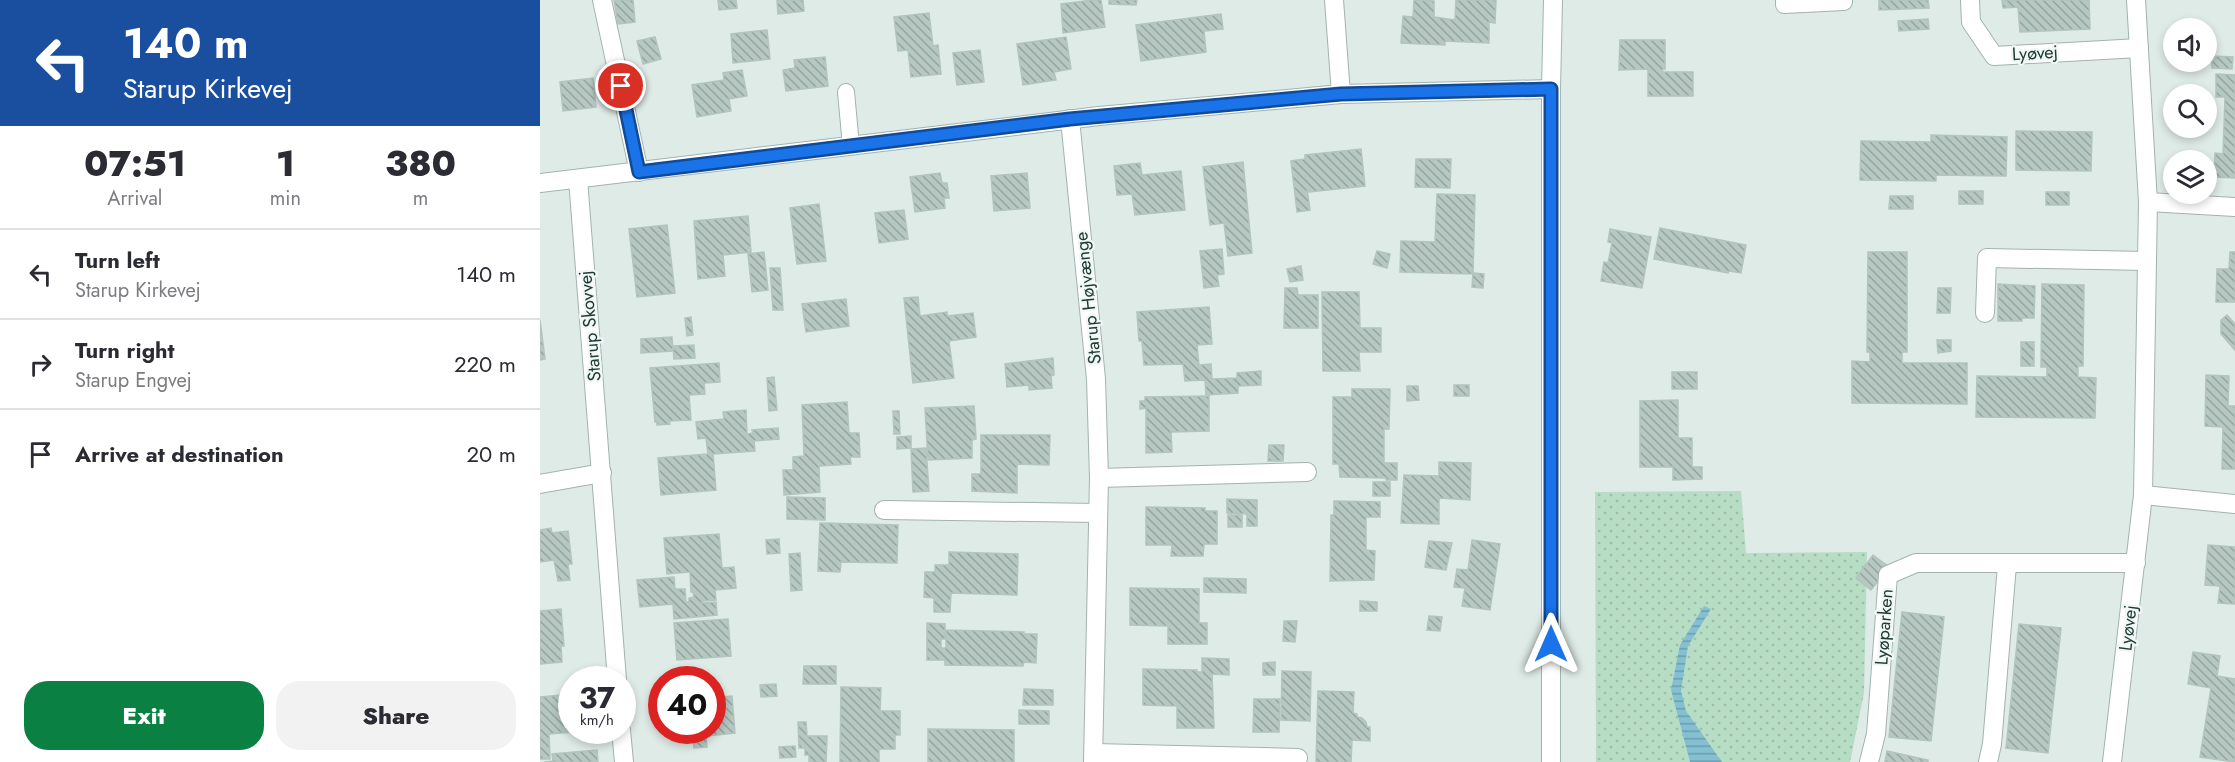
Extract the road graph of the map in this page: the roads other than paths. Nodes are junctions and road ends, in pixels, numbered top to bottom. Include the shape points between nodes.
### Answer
1 (602, 0) edge
2 (1334, 0) edge
3 (1553, 0) edge
4 (1784, 0) edge
5 (1844, 0) edge
6 (1970, 0) edge
7 (2136, 0) edge
8 (2139, 48) junction
9 (1551, 89) junction
10 (846, 92) dead end
11 (1341, 94) junction
12 (1070, 119) junction
13 (851, 146) junction
14 (639, 172) junction
15 (578, 179) junction
16 (540, 183) edge
17 (2148, 202) junction
18 (2235, 207) edge
19 (2147, 261) junction
20 (1985, 313) dead end
21 (1307, 472) dead end
22 (602, 473) junction
23 (1099, 478) junction
24 (540, 484) edge
25 (2143, 495) junction
26 (2235, 504) edge
27 (884, 510) dead end
28 (1098, 513) junction
29 (2136, 563) junction
30 (2007, 565) junction
31 (616, 666) edge
32 (622, 744) edge
33 (1094, 757) edge
34 (1298, 758) dead end
35 (624, 762) edge
36 (1551, 762) edge
37 (1869, 762) edge
38 (1989, 762) edge
39 (2112, 762) edge

1 - 14 street
2 - 11 street
3 - 9 street
4 - 5 lane via 1784,5
6 - 8 street, Lyøvej via 1971,22 1994,56
7 - 8 street, Lyøvej
8 - 17 street, Lyøvej
9 - 11 street
9 - 36 street
10 - 13 lane
11 - 12 street
12 - 13 street
12 - 23 street, Starup Højvænge via 1096,379
13 - 14 street
14 - 15 street
15 - 16 street
15 - 22 street, Starup Skovvej
17 - 18 street
17 - 19 street, Lyøvej
19 - 20 street via 1987,258
19 - 25 street, Lyøvej
21 - 23 street
22 - 24 street
22 - 31 street, Starup Skovvej
23 - 28 street, Starup Højvænge
25 - 26 street
25 - 29 street, Lyøvej
27 - 28 street
28 - 33 street, Starup Højvænge
29 - 30 street, Lyøparken
29 - 39 street, Lyøvej
30 - 37 street, Lyøparken via 1916,563 1888,575 1876,734
30 - 38 street
32 - 35 street
33 - 34 street, Starup Højvænge

